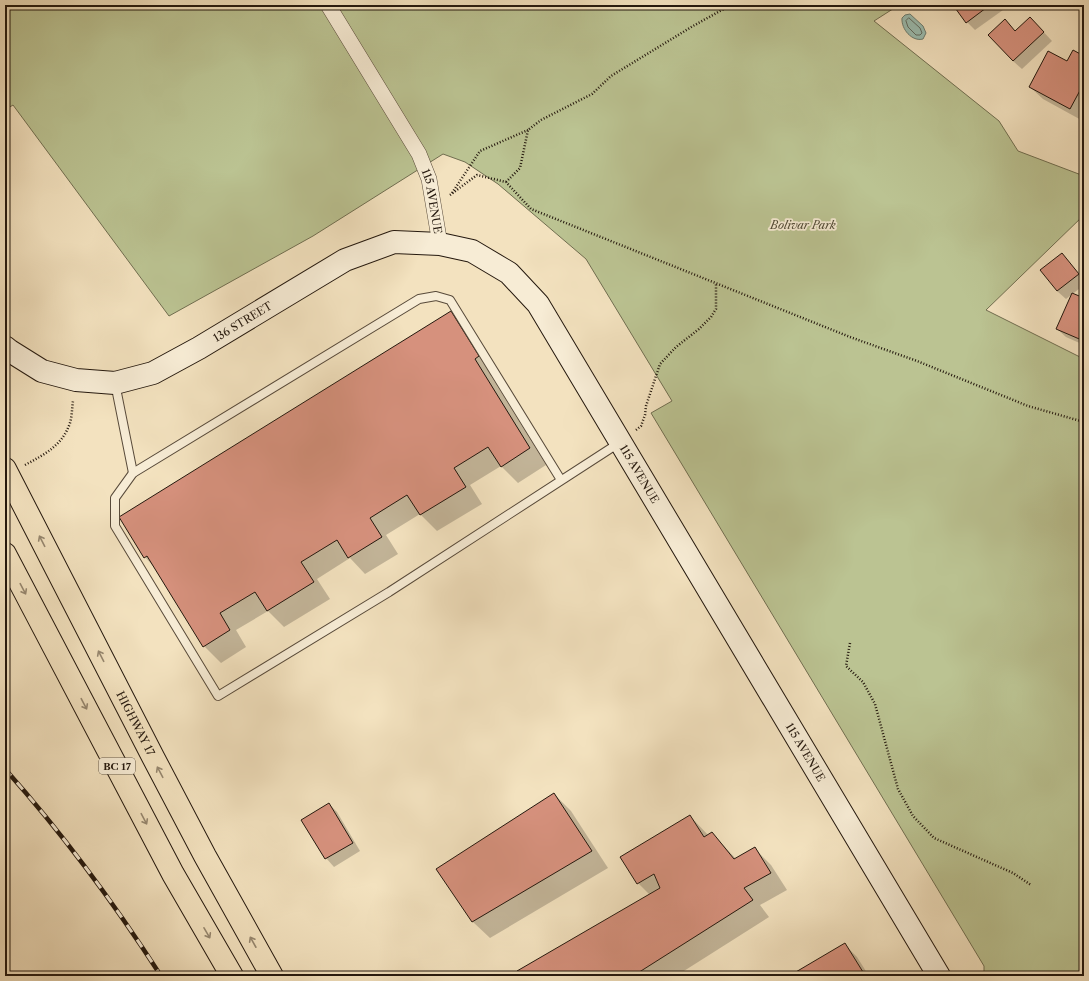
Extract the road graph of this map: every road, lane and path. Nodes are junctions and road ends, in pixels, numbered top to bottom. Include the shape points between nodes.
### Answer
1 (328, 5) edge
2 (730, 5) edge
3 (528, 130) junction
4 (506, 182) junction
5 (440, 244) junction
6 (716, 283) junction
7 (5, 347) edge
8 (115, 383) junction
9 (74, 398) dead end
10 (1084, 422) edge
11 (620, 442) junction
12 (14, 468) edge
13 (133, 473) junction
14 (561, 480) junction
15 (5, 554) edge
16 (850, 643) dead end
17 (1031, 885) dead end
18 (232, 976) edge
19 (272, 976) edge
20 (939, 976) edge

1 - 5 street, 115 AVENUE via 419,154 429,179
2 - 3 path via 611,76 592,94 541,120
3 - 4 path via 520,168
3 - 4 path via 480,151 450,195 477,175
4 - 6 path via 531,209
5 - 8 street, 136 STREET via 394,242 344,260 200,348 153,373
5 - 11 street, 115 AVENUE via 472,251 509,273 538,304
6 - 10 path via 1028,406
6 - 11 path via 716,309 699,329 660,364 641,426
7 - 8 street, 136 STREET via 42,371 76,380
8 - 13 lane
9 - 12 path via 70,422 63,437 52,449
11 - 14 lane
11 - 20 street, 115 AVENUE
19 -> 12 highway, HIGHWAY 17 / BC 17 via 153,757
13 - 14 lane via 420,299 436,296 450,300
13 - 14 lane via 115,498 116,526 218,696 389,592
15 -> 18 highway, BC 17 via 173,874
16 - 17 path via 846,666 863,682 875,704 898,788 913,816 934,838 1013,873

